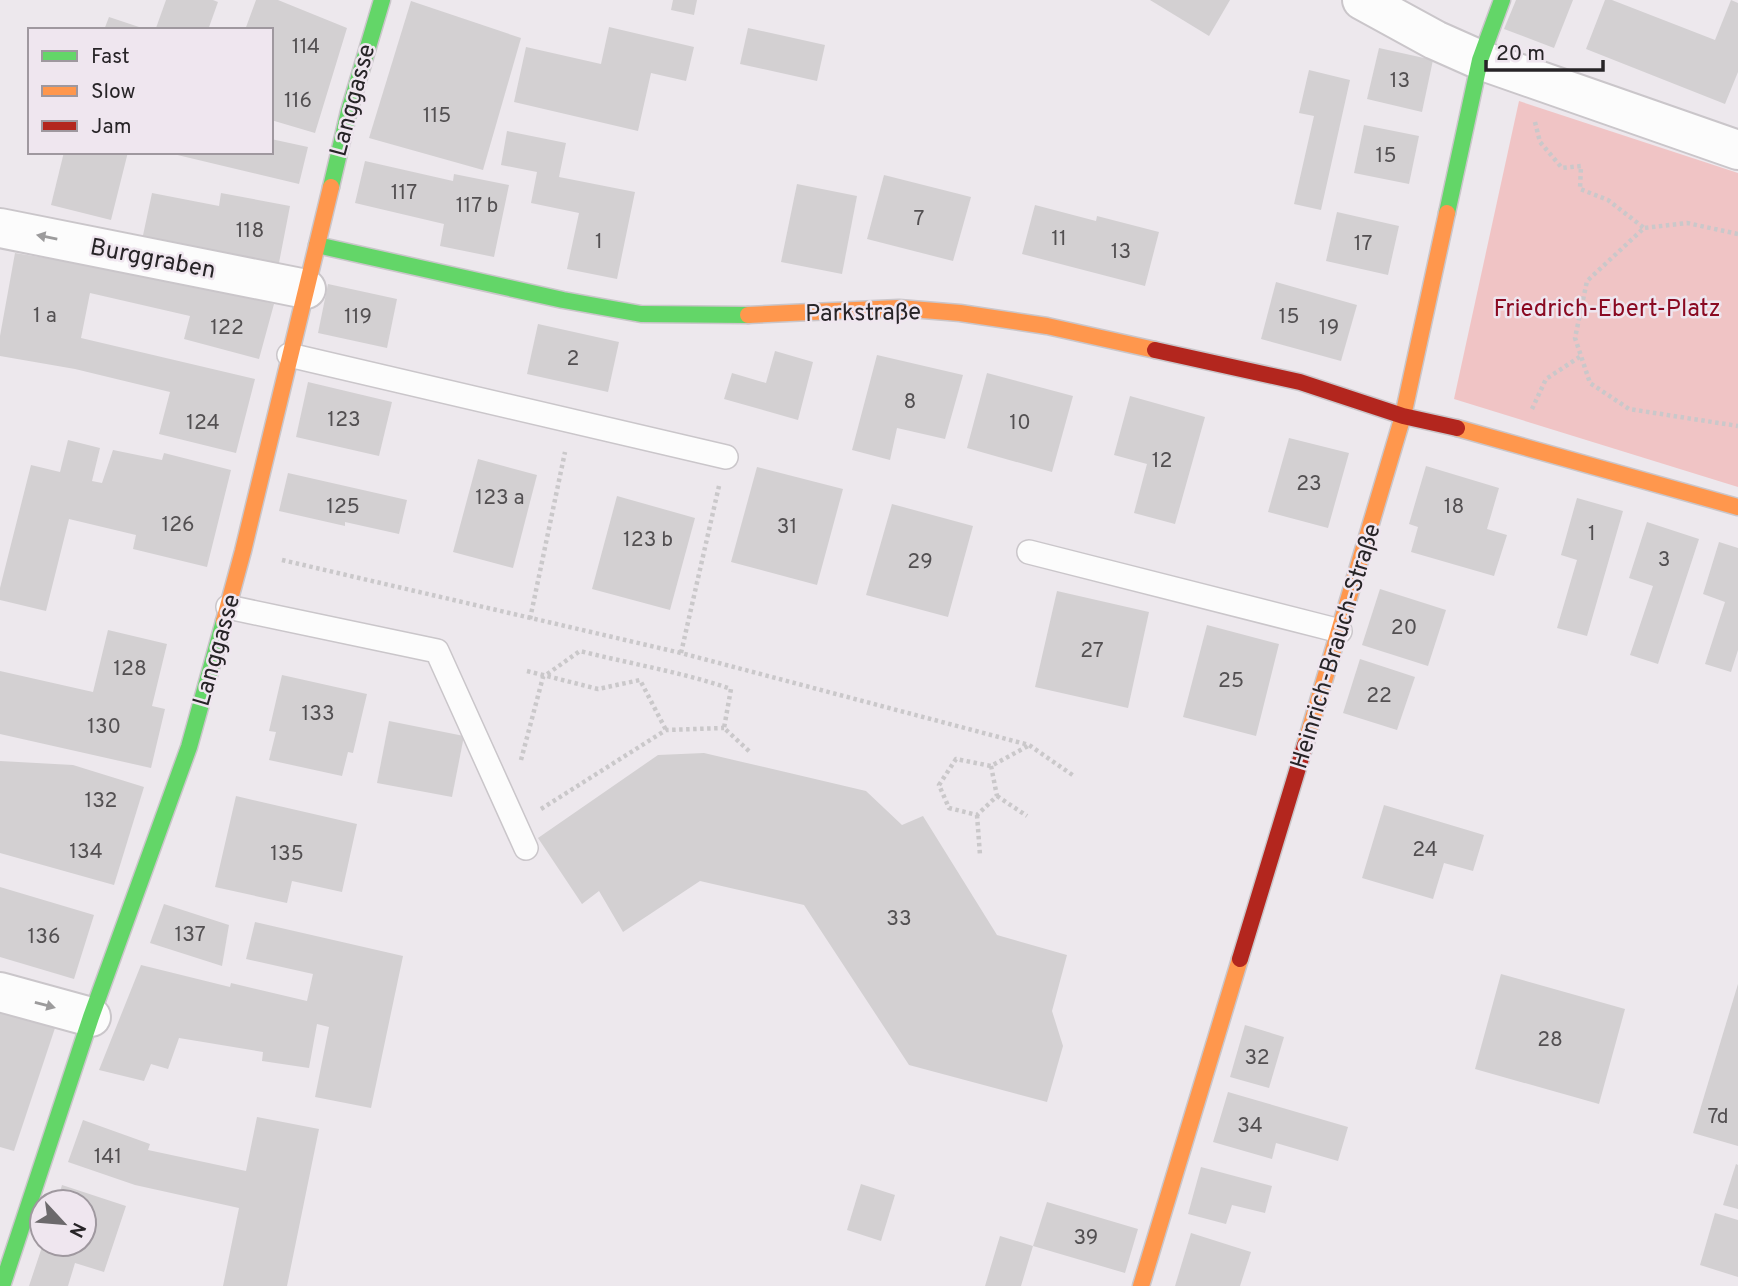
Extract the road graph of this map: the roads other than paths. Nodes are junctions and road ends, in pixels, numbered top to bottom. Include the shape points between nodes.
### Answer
1 (382, 0) edge
2 (1363, 0) edge
3 (1502, 0) edge
4 (1480, 60) junction
5 (1738, 150) edge
6 (0, 228) edge
7 (317, 245) junction
8 (306, 289) junction
9 (289, 355) junction
10 (1403, 416) junction
11 (726, 457) road end
12 (1738, 507) edge
13 (1029, 552) dead end
14 (228, 607) junction
15 (1340, 631) junction
16 (526, 848) dead end
17 (0, 992) edge
18 (91, 1017) junction
19 (2, 1286) edge
20 (1141, 1286) edge

1 - 7 street, Langgasse
2 - 4 street
3 - 4 street, Heinrich-Brauch-Straße
4 - 5 street
4 - 10 street, Heinrich-Brauch-Straße
8 -> 6 street, Burggraben
7 - 8 street, Langgasse
7 - 10 street, Parkstraße via 641,314 725,316 899,308 1047,326 1300,382
8 - 9 street, Langgasse
9 - 11 lane
9 - 14 street, Langgasse
10 - 12 street
10 - 15 street, Heinrich-Brauch-Straße
13 - 15 lane
14 - 16 lane via 437,651
14 - 18 street, Langgasse via 189,747
15 - 20 street, Heinrich-Brauch-Straße
17 -> 18 street
18 - 19 street, Langgasse

